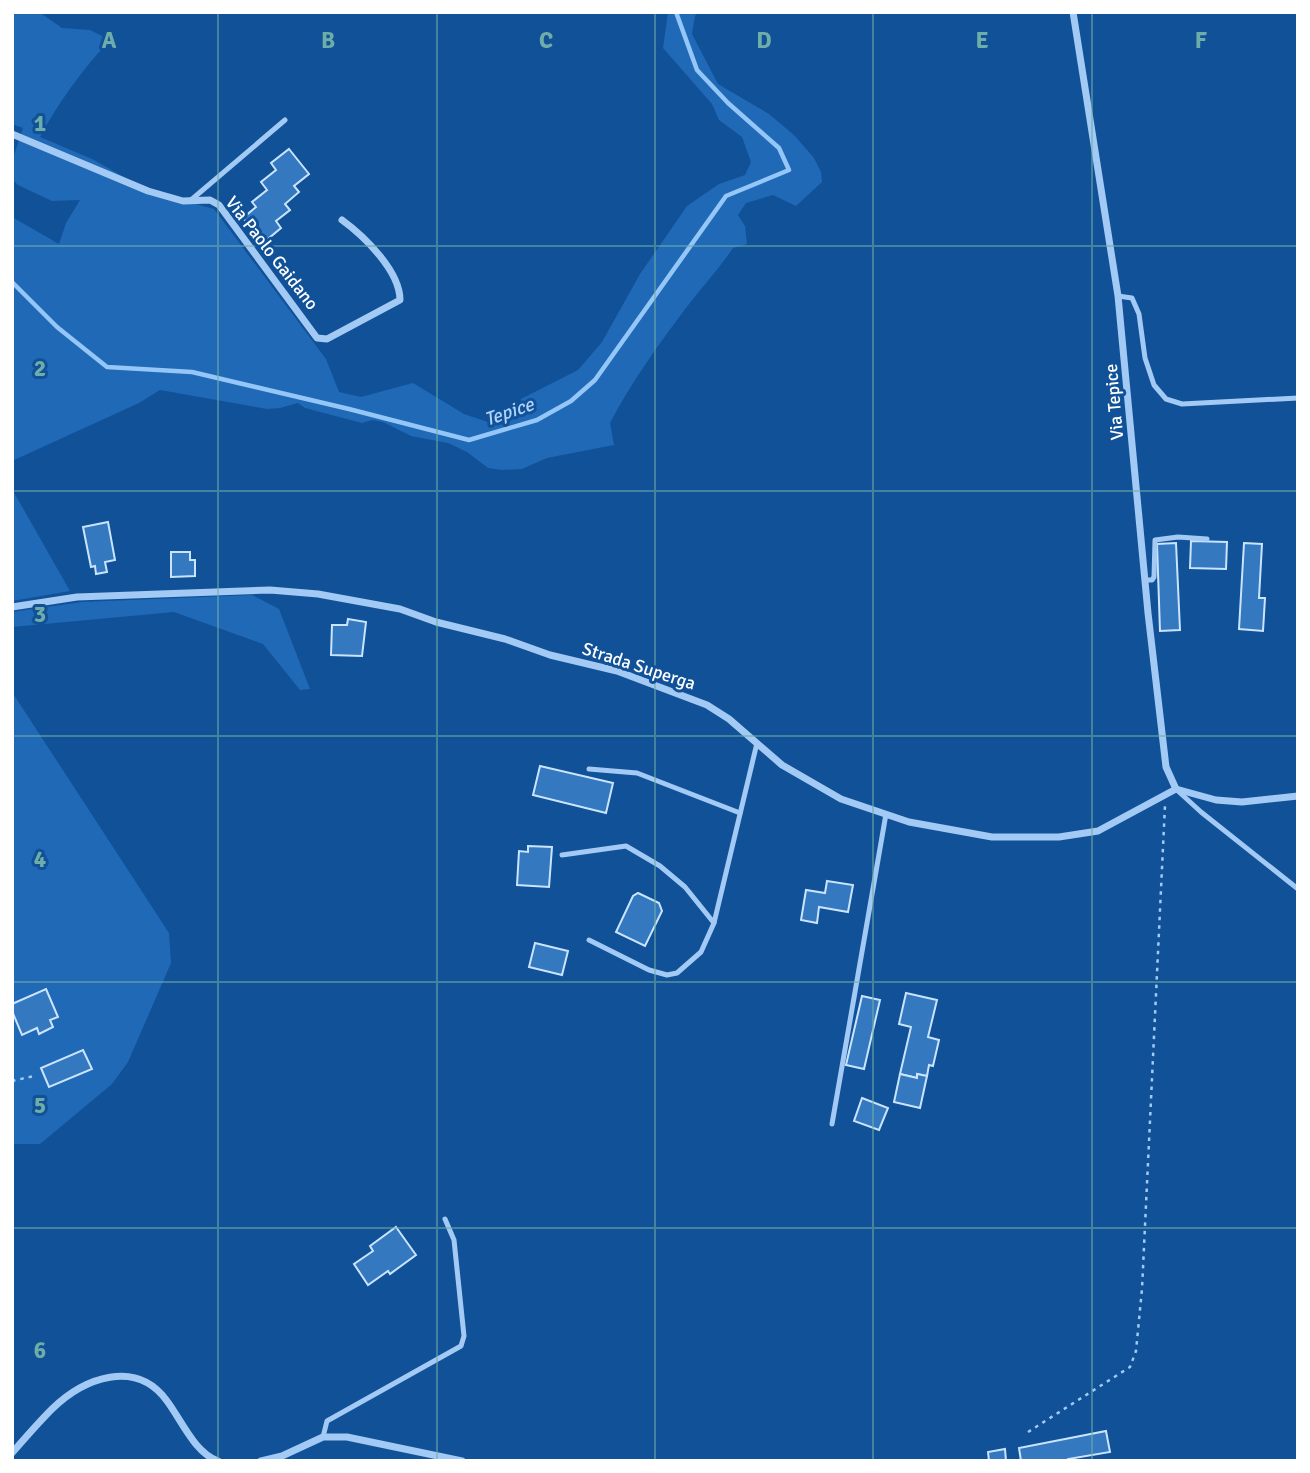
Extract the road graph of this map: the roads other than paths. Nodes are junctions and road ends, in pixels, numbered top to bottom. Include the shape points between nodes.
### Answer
1 (1073, 12) edge
2 (285, 120) dead end
3 (12, 134) edge
4 (191, 201) junction
5 (342, 220) dead end
6 (1118, 296) junction
7 (1298, 398) edge
8 (1207, 539) dead end
9 (1145, 580) junction
10 (12, 607) edge
11 (757, 743) junction
12 (589, 769) dead end
13 (1176, 789) junction
14 (1298, 796) edge
15 (740, 813) junction
16 (886, 814) junction
17 (562, 855) dead end
18 (1298, 889) edge
19 (714, 923) junction
20 (589, 940) dead end
21 (832, 1124) dead end
22 (445, 1219) dead end
23 (323, 1437) junction
24 (12, 1453) edge
25 (218, 1461) edge
26 (261, 1461) edge
27 (462, 1461) edge

1 - 6 street, Via Tepice
2 - 4 lane
3 - 4 street, Via Paolo Gaidano via 149,191
4 - 5 street, Via Paolo Gaidano via 219,205 317,338 327,339 400,300 400,286 364,236
6 - 7 lane via 1132,298 1154,386 1166,399 1182,404
6 - 9 street, Via Tepice
8 - 9 lane via 1155,540 1154,577
9 - 13 street, Via Tepice via 1166,767
10 - 11 street, Strada Superga via 77,597 270,590 318,594 400,610 617,671 707,705
11 - 15 lane
11 - 16 street, Strada Superga via 782,765 841,799
12 - 15 lane via 637,773
13 - 14 street via 1242,802
13 - 16 street, Strada Superga via 1098,831 1059,837 992,837
13 - 18 lane
15 - 19 lane
16 - 21 lane
17 - 19 lane via 626,846 685,887
19 - 20 lane via 701,952 677,973 667,975
22 - 23 lane via 454,1240 464,1336 461,1346 327,1421
23 - 26 street
23 - 27 street via 347,1437
24 - 25 street via 53,1408 77,1390 117,1375 152,1384 209,1458

